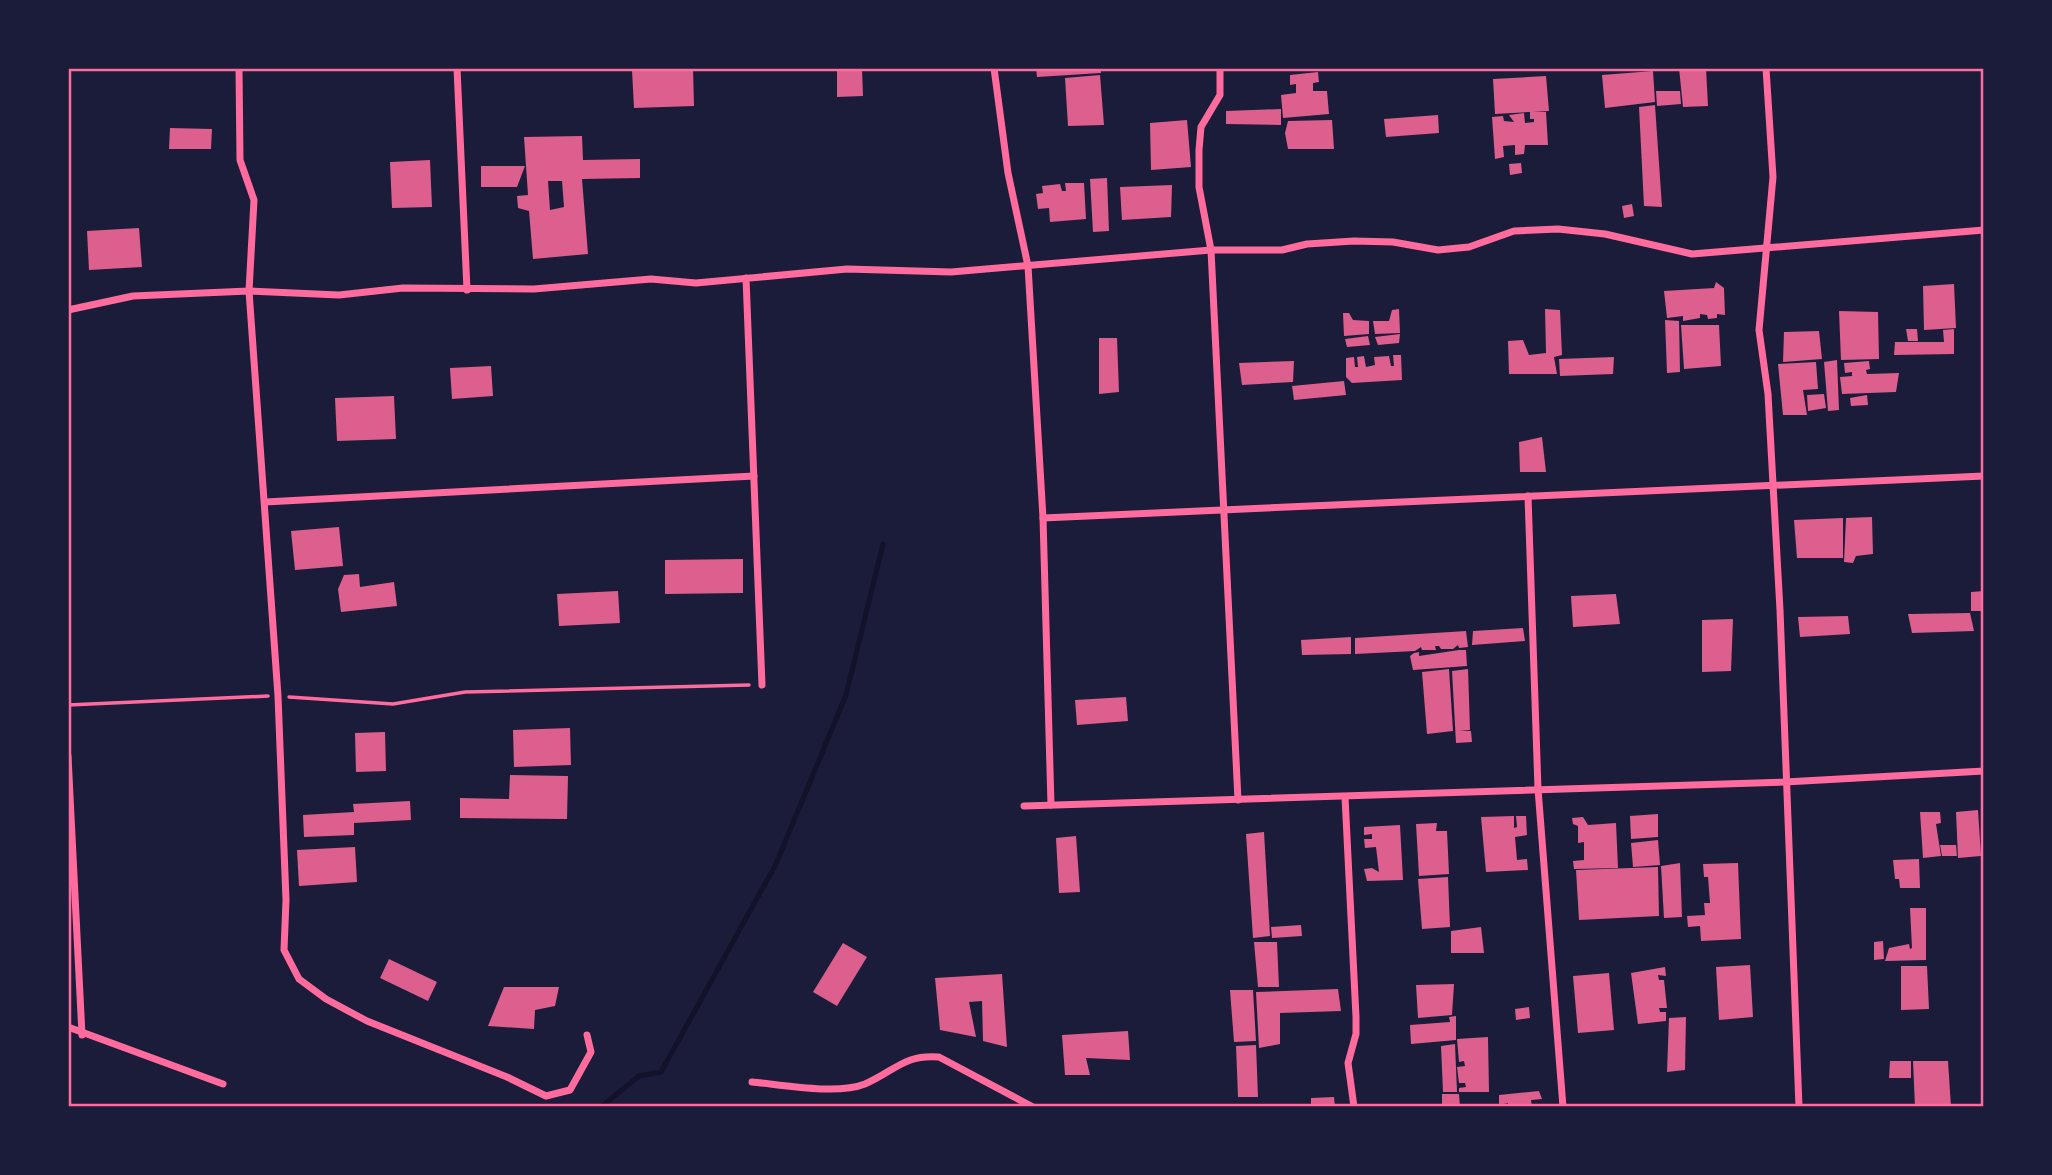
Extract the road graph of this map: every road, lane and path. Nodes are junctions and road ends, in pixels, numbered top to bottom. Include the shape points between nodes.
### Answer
1 (239, 68) edge
2 (457, 68) edge
3 (994, 68) edge
4 (1220, 68) edge
5 (1766, 68) edge
6 (1984, 230) edge
7 (1767, 249) junction
8 (1211, 250) junction
9 (1028, 266) junction
10 (746, 278) junction
11 (249, 290) junction
12 (467, 290) junction
13 (68, 310) edge
14 (1984, 476) edge
15 (754, 477) junction
16 (1773, 485) junction
17 (1528, 496) junction
18 (265, 502) junction
19 (1224, 510) junction
20 (1043, 518) junction
21 (762, 685) joint
22 (278, 696) junction
23 (68, 705) edge
24 (68, 756) edge
25 (1984, 771) edge
26 (1785, 782) junction
27 (1538, 789) junction
28 (1345, 797) junction
29 (1238, 800) junction
30 (1024, 806) dead end
31 (1051, 806) junction
32 (68, 1027) edge
33 (82, 1035) junction
34 (587, 1035) dead end
35 (752, 1082) dead end
36 (223, 1084) dead end
37 (1033, 1107) edge
38 (1354, 1107) edge
39 (1563, 1107) edge
40 (1799, 1107) edge

1 - 11 street via 240,160 254,200
2 - 12 street
3 - 9 street via 1008,173
4 - 8 street via 1220,95 1200,127 1199,187
5 - 7 street via 1773,177
6 - 7 street
7 - 8 street via 1692,254 1605,234 1558,229 1514,231 1469,247 1438,250 1393,242
7 - 16 street via 1759,330
8 - 9 street
8 - 19 street
9 - 10 street via 951,272 847,269
9 - 20 street
10 - 12 street
10 - 15 street
11 - 12 street via 338,295 403,288
11 - 13 street via 133,296
11 - 18 street
14 - 16 street
15 - 18 street
15 - 21 street
16 - 17 street
16 - 26 street
17 - 19 street
17 - 27 street
18 - 22 street
19 - 20 street
19 - 29 street
20 - 31 street
21 - 22 path via 465,692 393,704
22 - 23 path
22 - 34 street via 284,950 299,979 367,1021 546,1096 562,1094 576,1082 591,1052
24 - 33 street
25 - 26 street
26 - 27 street
26 - 40 street
27 - 28 street
27 - 39 street
28 - 29 street
28 - 38 street via 1356,1017 1348,1063
29 - 31 street
30 - 31 street
32 - 33 street
33 - 36 street
35 - 37 street via 830,1088 864,1084 906,1060 939,1057

